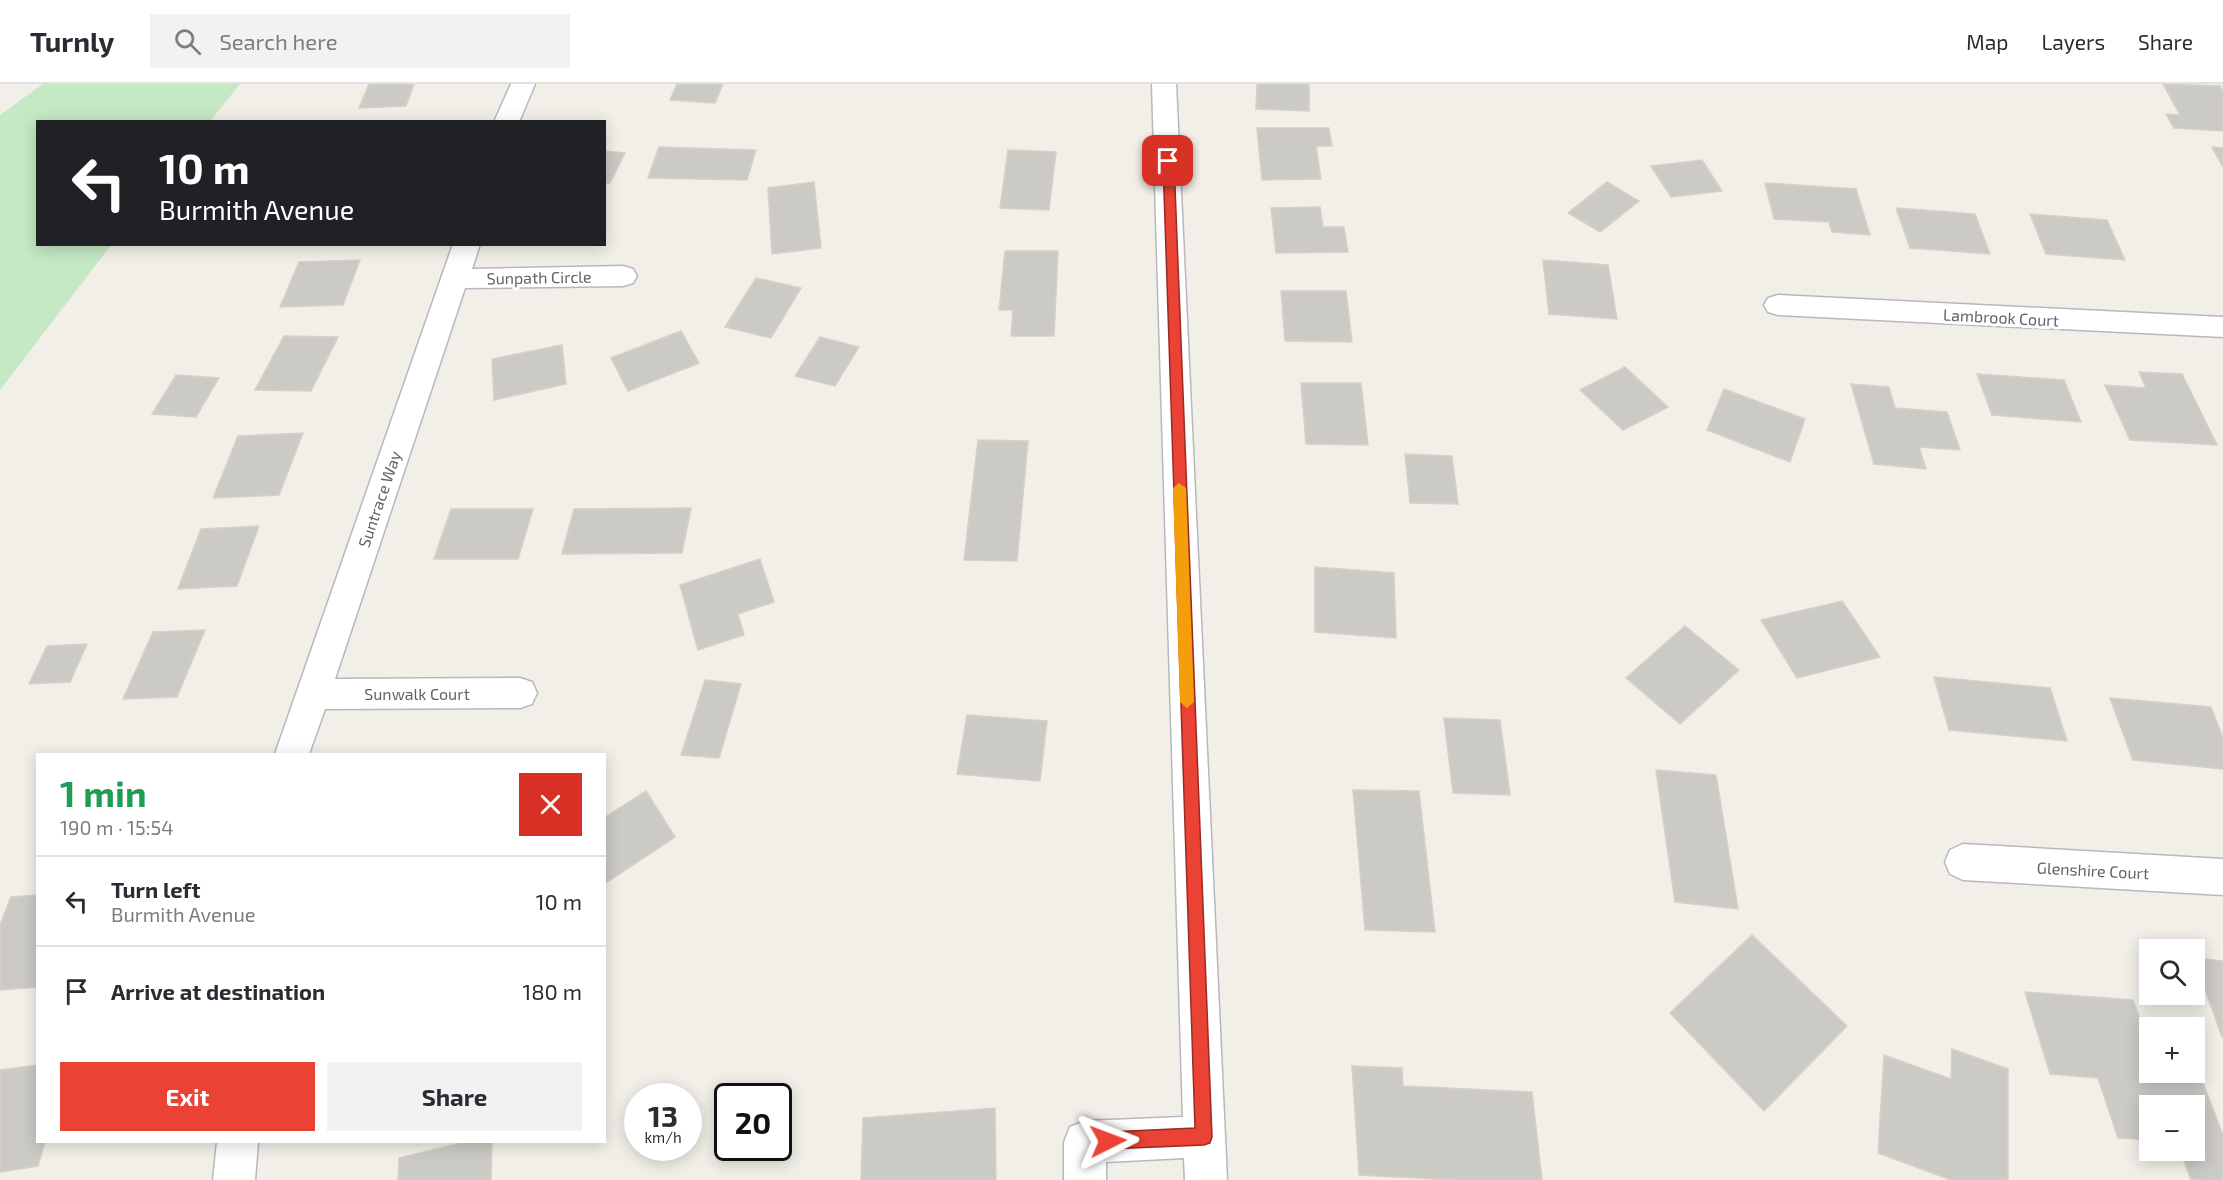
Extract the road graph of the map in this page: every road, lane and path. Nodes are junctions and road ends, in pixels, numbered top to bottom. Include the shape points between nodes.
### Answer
1 (523, 84) edge
2 (1164, 84) edge
3 (507, 120) edge
4 (466, 246) edge
5 (623, 276) dead end
6 (456, 279) junction
7 (1778, 305) dead end
8 (2223, 327) edge
9 (520, 693) dead end
10 (314, 694) junction
11 (292, 753) edge
12 (1963, 862) dead end
13 (2223, 877) edge
14 (1204, 1137) junction
15 (238, 1143) edge
16 (234, 1180) edge
17 (1085, 1180) edge
18 (1206, 1180) edge

1 - 3 street
2 - 14 street
4 - 6 street, Suntrace Way
5 - 6 street, Sunpath Circle
6 - 10 street, Suntrace Way
7 - 8 street, Lambrook Court
9 - 10 street, Sunwalk Court
10 - 11 street, Suntrace Way
12 - 13 street, Glenshire Court
14 - 17 street via 1085,1142
14 - 18 street
15 - 16 street

